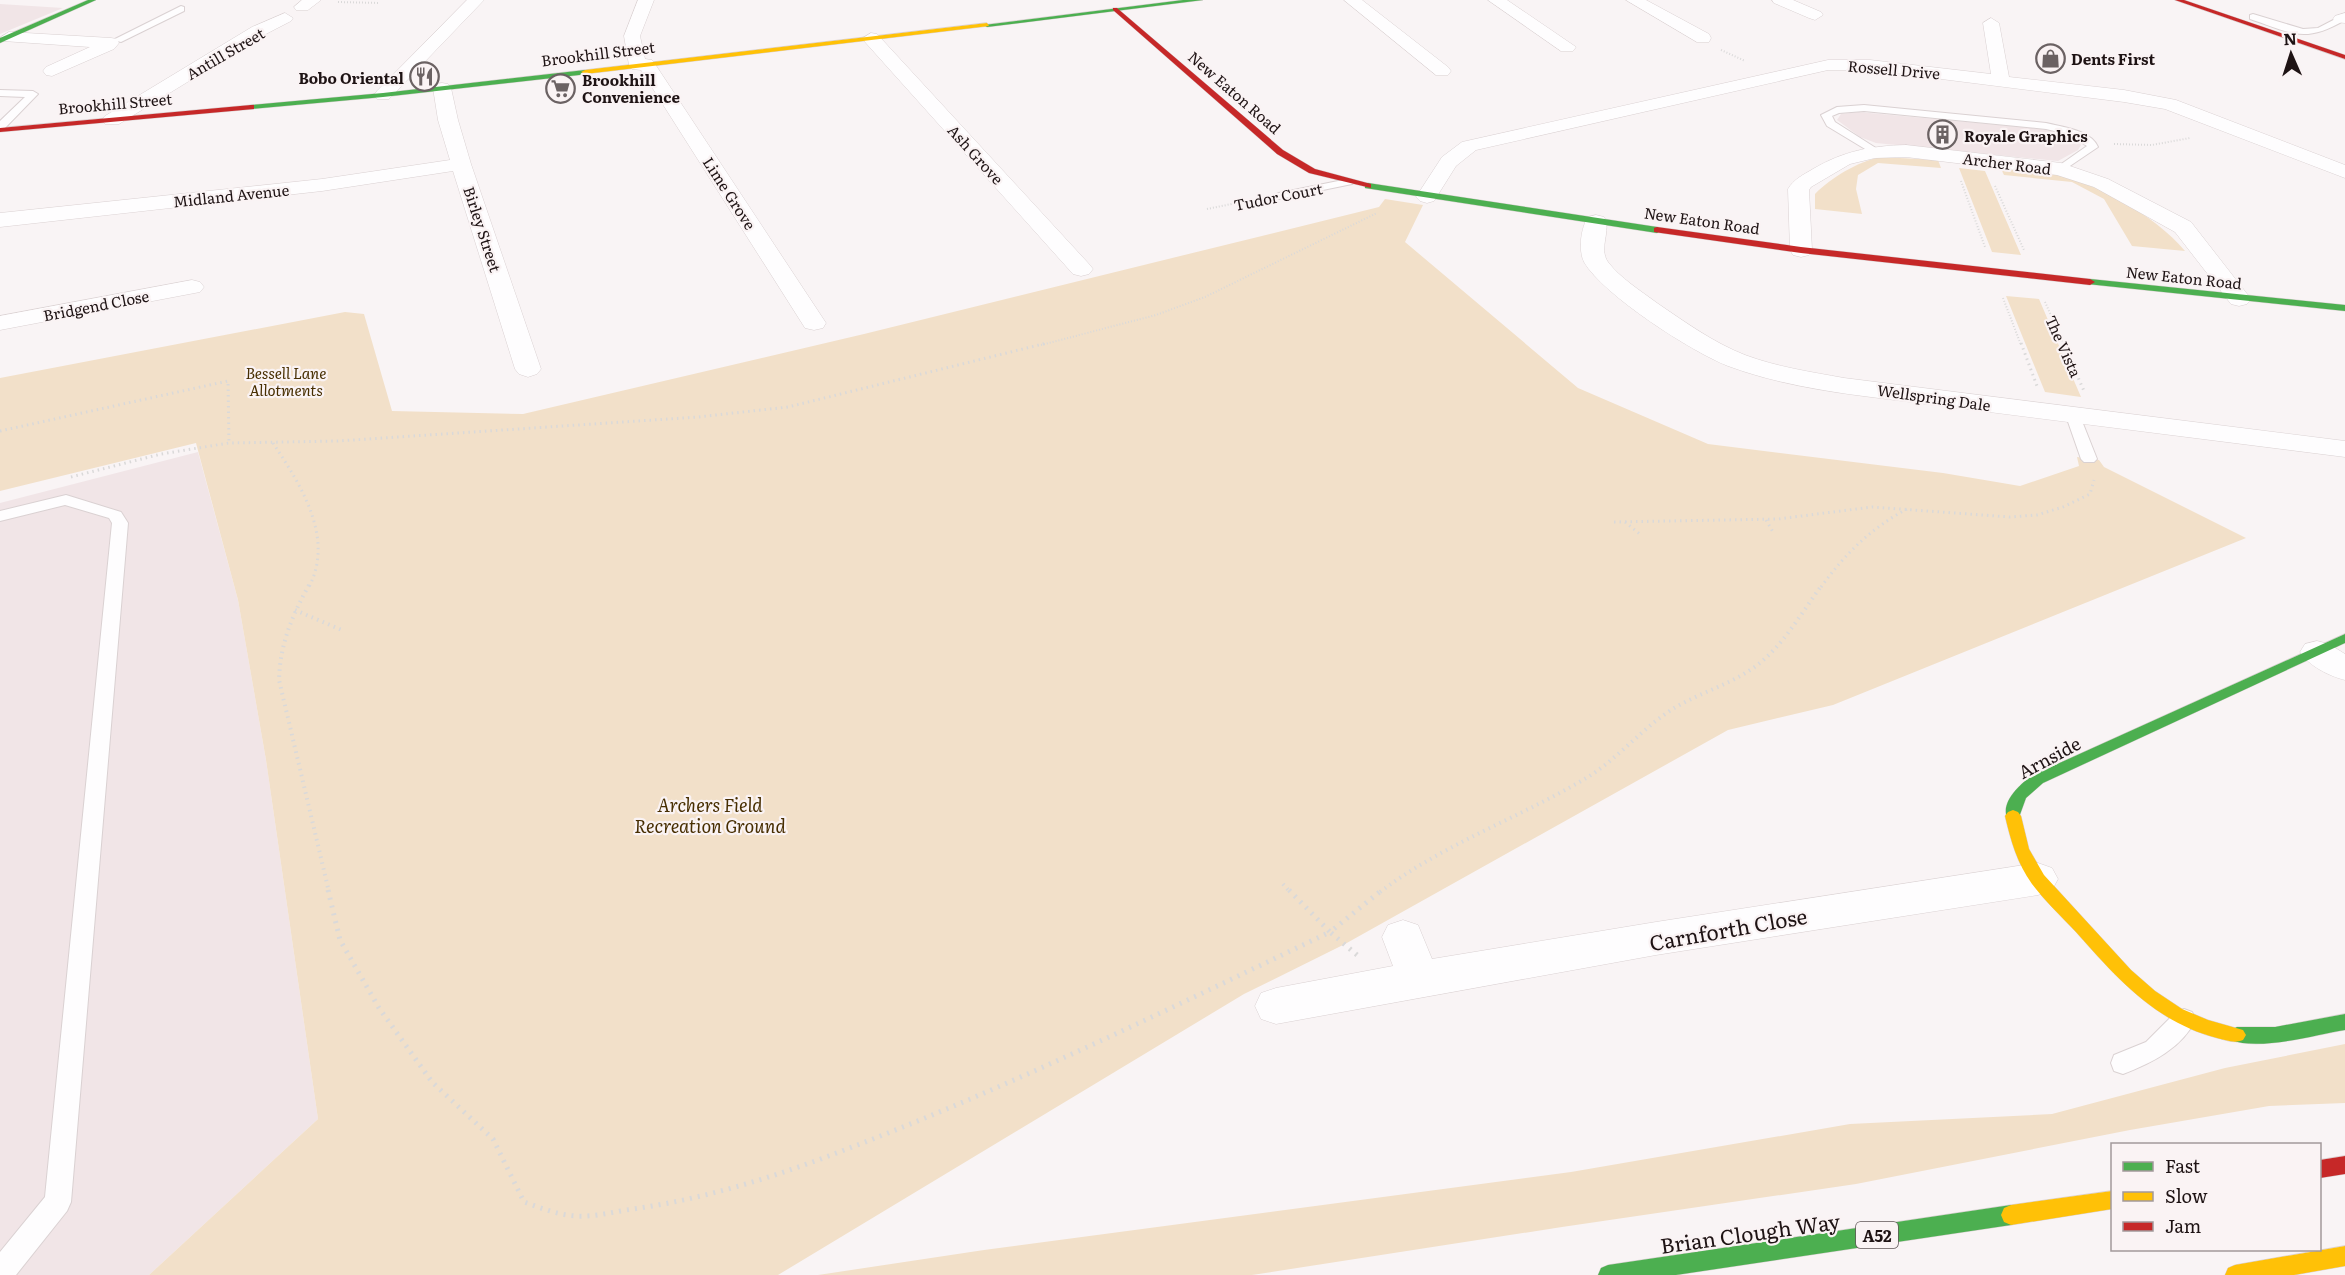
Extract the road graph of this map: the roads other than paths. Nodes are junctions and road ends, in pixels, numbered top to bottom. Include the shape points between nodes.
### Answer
1 (93, 0) edge
2 (476, 0) edge
3 (646, 0) edge
4 (1200, 0) edge
5 (1352, 0) edge
6 (1496, 0) edge
7 (1634, 0) edge
8 (1780, 0) edge
9 (2178, 0) edge
10 (181, 9) dead end
11 (1115, 9) junction
12 (1815, 15) dead end
13 (2253, 17) dead end
14 (2343, 19) edge
15 (285, 22) dead end
16 (1990, 23) dead end
17 (871, 38) junction
18 (1703, 38) road end
19 (4, 39) edge
20 (115, 42) junction
21 (1567, 47) dead end
22 (2343, 55) edge
23 (642, 65) junction
24 (52, 70) dead end
25 (1442, 71) dead end
26 (2001, 80) junction
27 (442, 88) junction
28 (0, 93) edge
29 (383, 95) junction
30 (112, 120) junction
31 (0, 128) edge
32 (1875, 152) junction
33 (461, 164) junction
34 (2061, 169) junction
35 (2345, 172) edge
36 (1348, 182) junction
37 (1279, 196) road end
38 (1427, 197) junction
39 (7, 219) edge
40 (1596, 222) junction
41 (0, 239) edge
42 (1801, 250) junction
43 (1081, 269) dead end
44 (192, 288) dead end
45 (2239, 299) junction
46 (2345, 309) edge
47 (0, 323) edge
48 (814, 323) dead end
49 (528, 369) dead end
50 (2073, 417) junction
51 (2345, 450) edge
52 (2089, 459) road end
53 (0, 516) edge
54 (2331, 645) edge
55 (2345, 669) edge
56 (2038, 879) junction
57 (1403, 937) dead end
58 (1419, 980) junction
59 (1276, 1006) dead end
60 (2175, 1013) junction
61 (2345, 1022) edge
62 (2123, 1063) dead end
63 (2345, 1165) edge
64 (2321, 1169) edge
65 (2111, 1200) edge
66 (2345, 1256) edge
67 (0, 1273) edge
68 (1608, 1275) edge
69 (2235, 1275) edge

1 - 19 main road
2 - 29 street
3 - 23 street via 632,36
4 - 11 main road, Brookhill Street
5 - 25 street
6 - 21 street
7 - 18 street
8 - 12 street
9 - 22 main road
10 - 20 lane
11 - 17 main road, Brookhill Street
11 - 36 main road, New Eaton Road via 1280,152 1312,171
13 - 14 lane via 2310,31
15 - 30 street, Antill Street via 258,32
16 - 26 street
17 - 23 main road, Brookhill Street
17 - 43 street, Ash Grove
19 - 20 street
20 - 24 street
23 - 27 main road, Brookhill Street
23 - 48 street, Lime Grove
26 - 35 street, Rossell Drive via 2149,100 2192,111
26 - 38 street, Rossell Drive via 1870,65 1828,65 1778,75 1469,146 1446,162
27 - 29 main road, Brookhill Street
27 - 33 street, Birley Street
28 - 31 lane via 33,94
29 - 30 main road, Brookhill Street
30 - 31 main road, Brookhill Street
32 - 34 street, Archer Road via 1906,151
32 - 34 lane via 1832,124 1826,115 1864,108 2052,126 2091,142 2086,154
32 - 42 street, Archer Road via 1843,160 1798,189
33 - 39 street, Midland Avenue via 322,185
33 - 49 street, Birley Street
34 - 45 street, Archer Road via 2101,183 2183,227
36 - 37 lane, Tudor Court
36 - 38 main road, New Eaton Road
38 - 40 main road, New Eaton Road
39 - 41 street
40 - 42 main road, New Eaton Road
40 - 50 street, Wellspring Dale via 1596,263 1626,291 1694,338 1733,359 1823,382
42 - 45 main road, New Eaton Road
44 - 47 street, Bridgend Close
45 - 46 main road, New Eaton Road
50 - 51 street, Wellspring Dale
50 - 52 lane
53 - 67 lane via 66,500 115,515 120,523 58,1202
54 - 55 street
54 - 56 main road, Arnside via 2029,785 2019,794 2013,814 2021,849
56 - 58 street, Carnforth Close
56 - 60 main road, Arnside via 2111,961 2139,988
57 - 58 street
58 - 59 street, Carnforth Close
60 - 61 main road, Arnside via 2205,1028 2237,1036
60 - 62 lane via 2154,1049
63 - 64 main road
65 - 68 main road, Brian Clough Way / A52
66 - 69 main road

